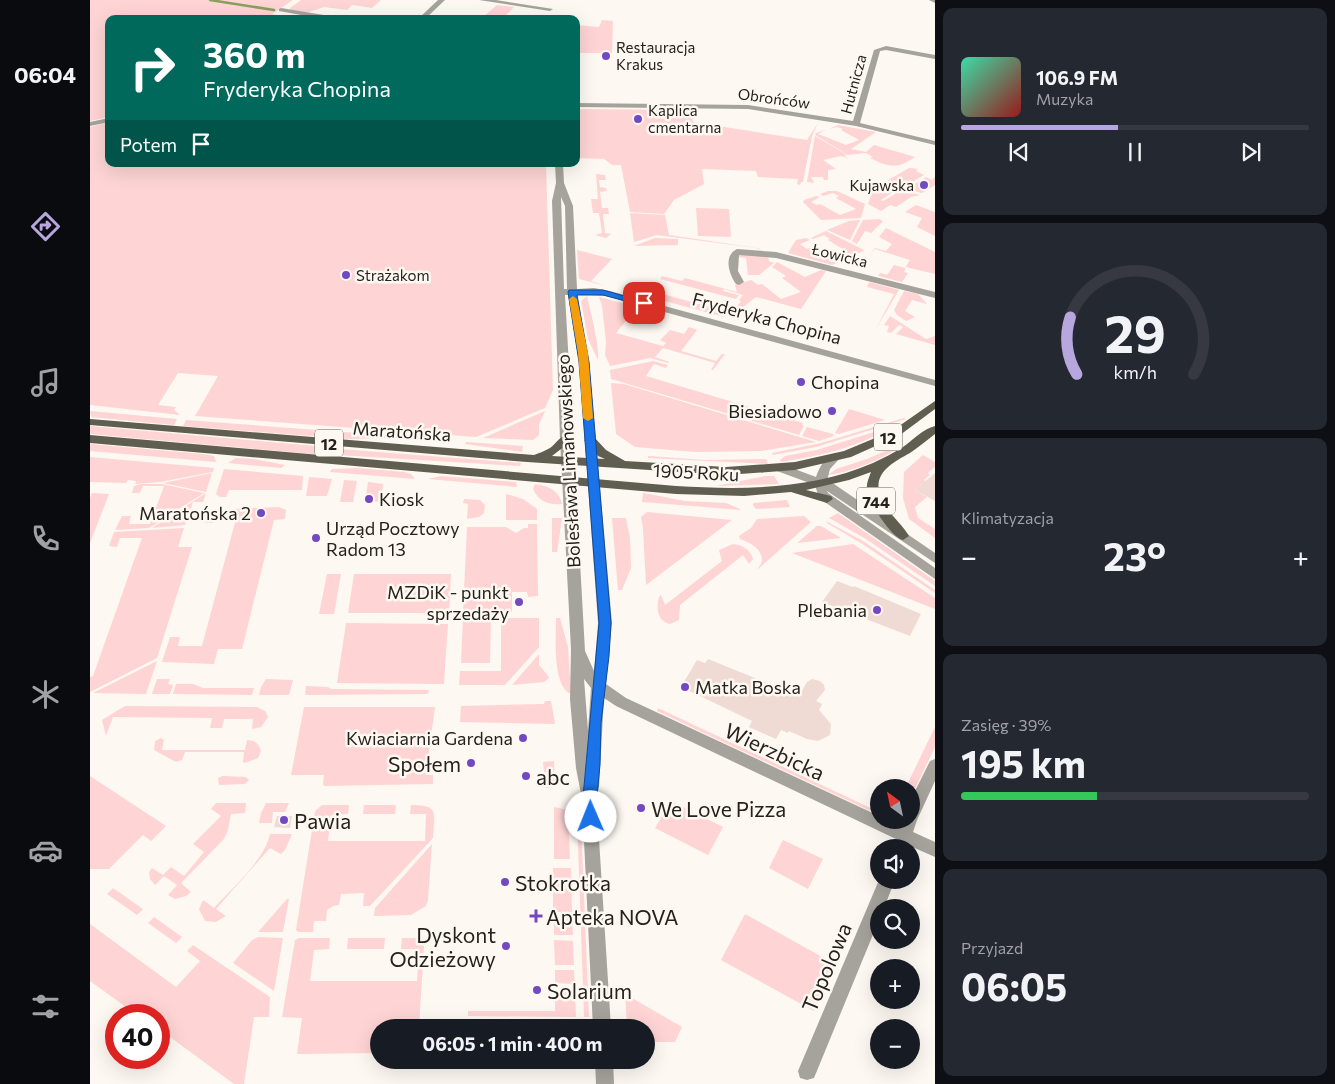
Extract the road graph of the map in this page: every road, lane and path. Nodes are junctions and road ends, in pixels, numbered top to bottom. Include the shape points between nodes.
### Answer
1 (442, 0) edge
2 (482, 0) edge
3 (550, 0) edge
4 (293, 2) dead end
5 (550, 9) junction
6 (281, 10) junction
7 (274, 15) dead end
8 (312, 15) edge
9 (425, 15) edge
10 (551, 15) edge
11 (935, 57) edge
12 (580, 105) edge
13 (105, 121) edge
14 (90, 124) edge
15 (856, 124) junction
16 (935, 143) edge
17 (559, 167) edge
18 (560, 184) junction
19 (739, 282) dead end
20 (572, 288) junction
21 (559, 289) junction
22 (935, 295) edge
23 (934, 383) edge
24 (935, 404) edge
25 (90, 422) edge
26 (935, 430) edge
27 (90, 439) edge
28 (566, 439) junction
29 (590, 440) junction
30 (328, 443) junction
31 (835, 457) junction
32 (534, 459) junction
33 (324, 460) junction
34 (568, 461) junction
35 (887, 461) junction
36 (592, 463) junction
37 (630, 466) junction
38 (781, 468) junction
39 (568, 480) junction
40 (593, 482) junction
41 (821, 483) junction
42 (786, 490) junction
43 (827, 499) junction
44 (902, 536) junction
45 (935, 559) edge
46 (935, 574) edge
47 (578, 650) junction
48 (598, 687) junction
49 (935, 765) edge
50 (590, 797) junction
51 (920, 797) edge
52 (896, 839) edge
53 (920, 846) edge
54 (935, 850) edge
55 (883, 889) edge
56 (602, 1019) edge
57 (604, 1069) edge
58 (807, 1072) dead end
59 (605, 1084) edge

1 - 9 street
2 - 5 street
3 - 5 street
4 - 6 street
5 - 10 street
6 - 7 street
6 - 8 street
11 - 15 street, Hutnicza via 886,48 876,51
12 - 15 street, Obrońców via 741,106
13 - 14 street
15 - 16 street, Obrońców
17 - 18 street, Bolesława Limanowskiego
18 - 20 street, Bolesława Limanowskiego via 569,206
18 - 21 street, Bolesława Limanowskiego via 556,197
19 - 22 street, Łowicka via 733,271 737,252 776,255
20 - 21 street via 563,292
20 - 23 street, Fryderyka Chopina via 608,293
20 - 29 street, Bolesława Limanowskiego via 584,362
21 - 28 street, Bolesława Limanowskiego
24 - 31 main road, 1905 Roku / 12 via 896,433
25 - 30 main road, Maratońska / 12
26 - 35 main road, 1905 Roku / 12
27 - 33 main road, Maratońska / 12
28 - 32 main road via 553,451
28 - 34 street, Bolesława Limanowskiego
29 - 36 street, Bolesława Limanowskiego
29 - 37 main road via 609,458
30 - 32 main road, Maratońska / 12
30 - 33 main road via 334,451
31 - 38 main road, 1905 Roku / 12
31 - 41 street via 825,467
32 - 34 main road, Maratońska / 12
33 - 39 main road, Maratońska / 12
34 - 36 main road, Maratońska / 12
34 - 39 street, Bolesława Limanowskiego
35 - 41 main road, 1905 Roku / 12
35 - 44 main road, 744 via 876,474 874,494
36 - 37 main road, 1905 Roku / 12
36 - 40 street, Bolesława Limanowskiego
37 - 38 main road, 1905 Roku / 12 via 708,471
38 - 41 street, 1905 Roku / 744
39 - 40 main road, 1905 Roku / 12
39 - 47 street, Bolesława Limanowskiego
40 - 42 main road, 1905 Roku / 12 via 713,492
40 - 48 street, Bolesława Limanowskiego via 605,623
41 - 42 main road, 1905 Roku / 12
41 - 43 street via 821,492
41 - 44 street, 744
42 - 43 main road, 744
43 - 46 street, 744
44 - 45 street, 744
47 - 48 street, Bolesława Limanowskiego via 586,671
47 - 50 street, Bolesława Limanowskiego via 577,699
48 - 50 street, Bolesława Limanowskiego
48 - 52 street, Wierzbicka via 633,708
49 - 51 street
50 - 56 street, Bolesława Limanowskiego
53 - 54 street, Wierzbicka
55 - 58 street, Topolowa
57 - 59 street

